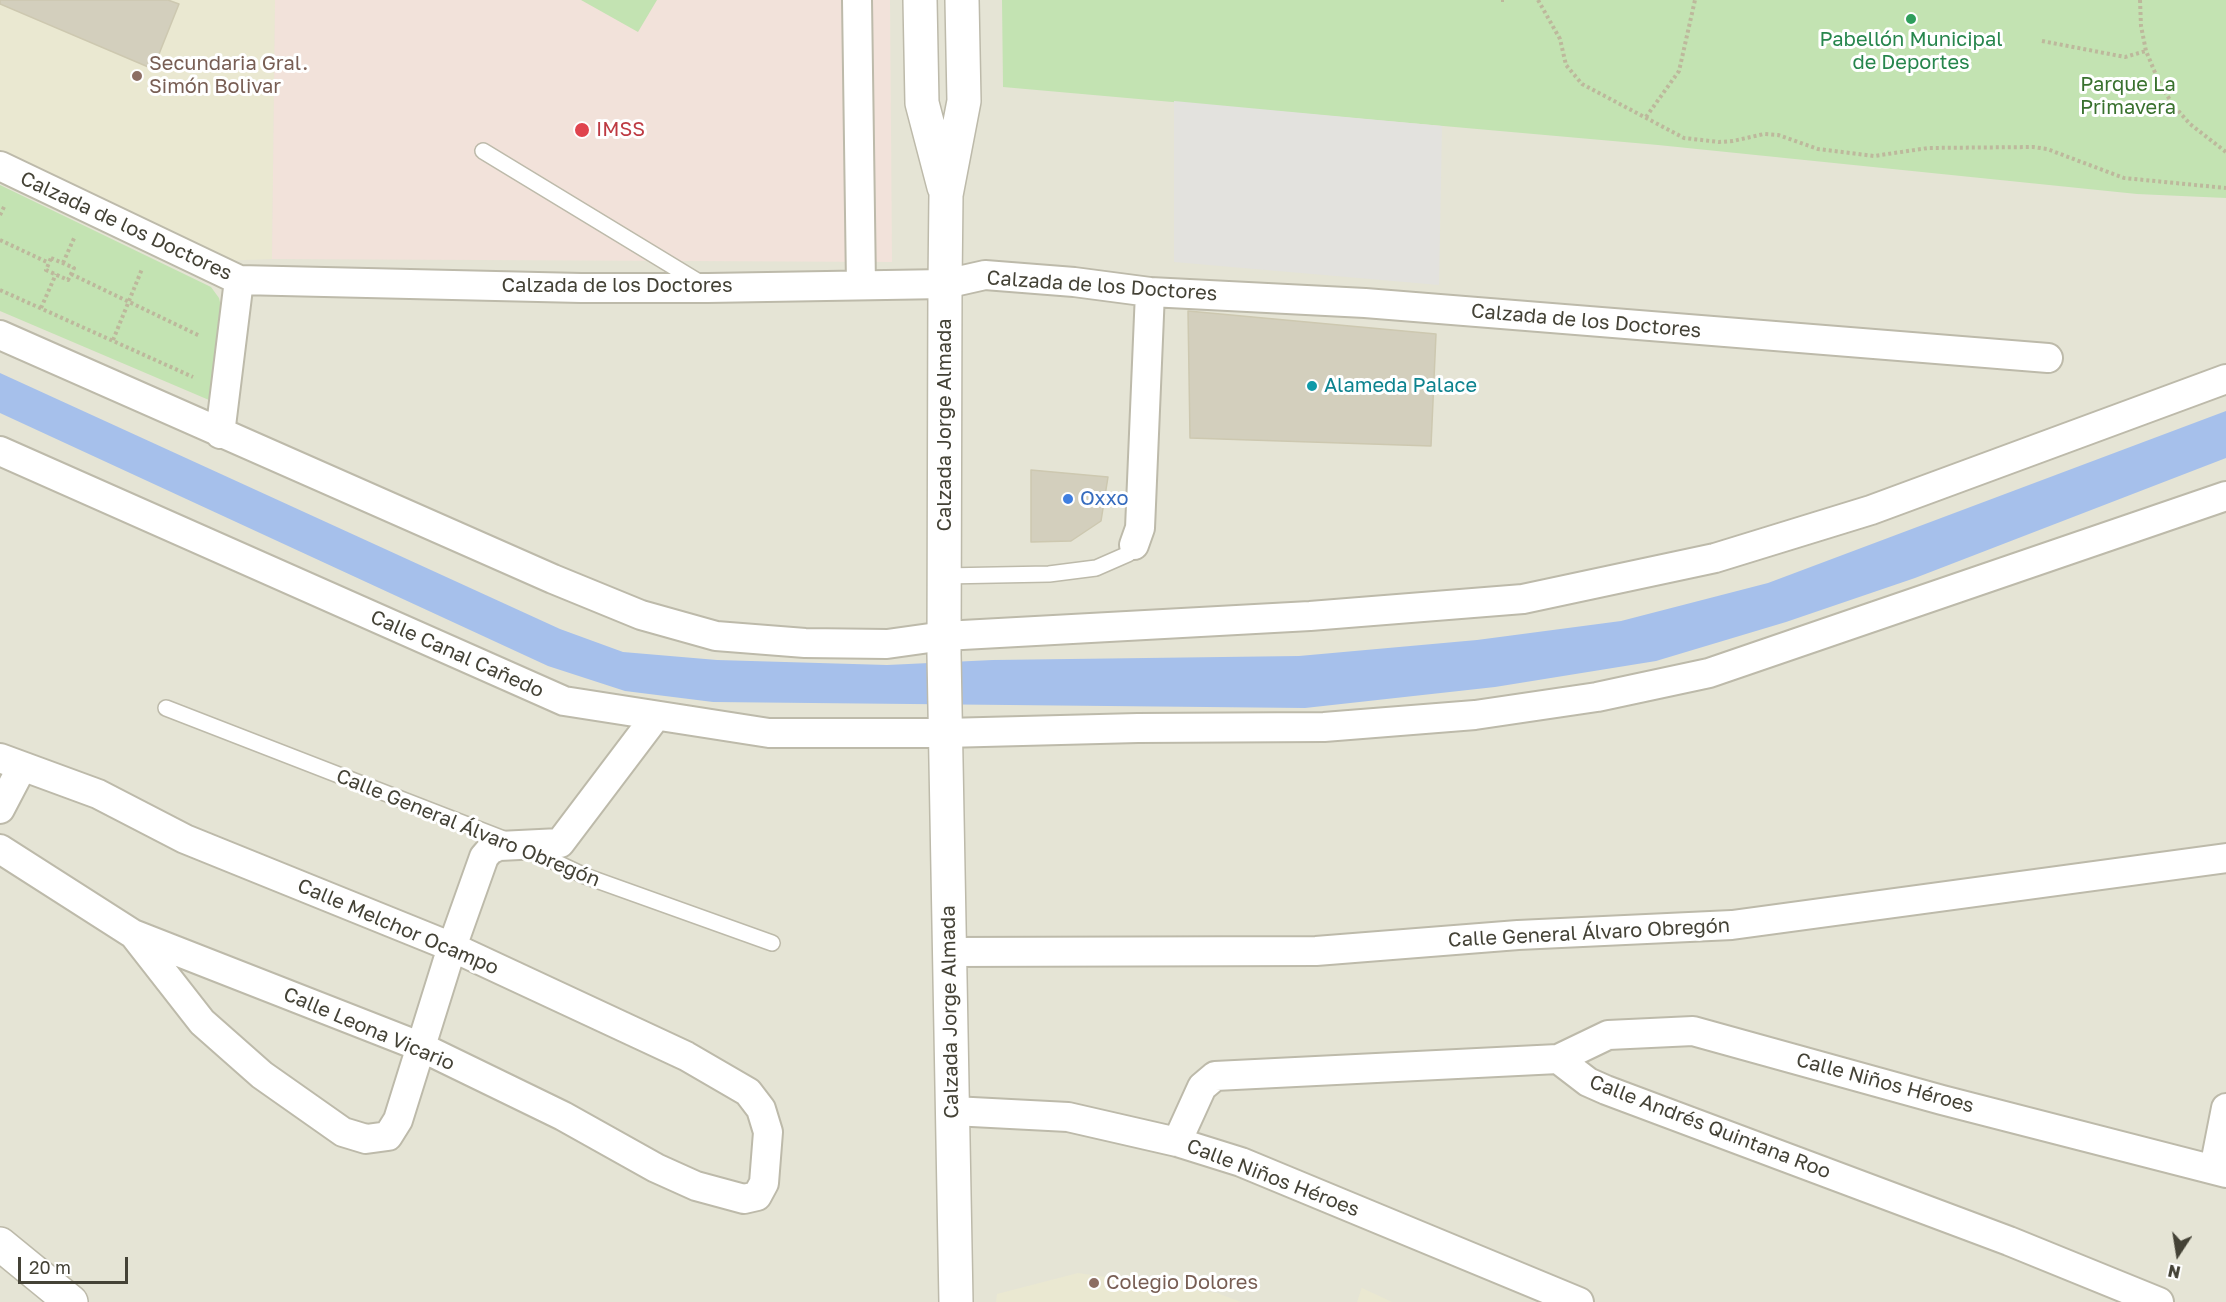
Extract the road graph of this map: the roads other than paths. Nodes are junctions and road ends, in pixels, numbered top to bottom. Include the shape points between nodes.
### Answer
1 (857, 0) edge
2 (920, 0) edge
3 (962, 0) edge
4 (483, 151) dead end
5 (0, 166) edge
6 (946, 195) junction
7 (239, 280) junction
8 (945, 284) junction
9 (861, 285) junction
10 (708, 288) junction
11 (1149, 291) junction
12 (0, 335) edge
13 (2048, 358) dead end
14 (2226, 379) edge
15 (220, 434) junction
16 (0, 451) edge
17 (2226, 496) edge
18 (1134, 545) joint
19 (944, 576) junction
20 (944, 645) junction
21 (166, 708) dead end
22 (656, 716) junction
23 (945, 728) junction
24 (11, 763) edge
25 (0, 808) edge
26 (519, 844) junction
27 (0, 849) edge
28 (2226, 858) edge
29 (133, 934) junction
30 (772, 943) dead end
31 (452, 947) junction
32 (948, 952) junction
33 (419, 1046) junction
34 (1558, 1059) junction
35 (2226, 1108) edge
36 (953, 1111) junction
37 (1177, 1142) junction
38 (2220, 1171) edge
39 (744, 1199) joint
40 (0, 1244) edge
41 (72, 1302) edge
42 (956, 1302) edge
43 (1579, 1302) edge
44 (2158, 1302) edge

1 - 9 street
2 - 6 street, Calzada Jorge Almada via 922,103
3 - 6 street, Calzada Jorge Almada via 964,101
4 - 10 lane
5 - 7 street, Calzada de los Doctores
6 - 8 street, Calzada Jorge Almada
7 - 10 street, Calzada de los Doctores
7 - 15 street
8 - 9 street, Calzada de los Doctores
8 - 11 street, Calzada de los Doctores via 985,275
8 - 19 street, Calzada Jorge Almada
9 - 10 street, Calzada de los Doctores
11 - 13 street, Calzada de los Doctores via 1365,303
11 - 18 street via 1140,528
12 - 15 street
14 - 20 street via 1871,510 1715,558 1523,599
15 - 20 street via 641,615 716,636 805,643
16 - 22 street, Calle Canal Cañedo via 564,701
17 - 23 street, Calle Canal Cañedo via 1709,673 1597,697 1475,715 1324,727
18 - 19 lane via 1128,554 1096,568 1050,574
19 - 20 street, Calzada Jorge Almada
20 - 23 street, Calzada Jorge Almada
21 - 26 lane, Calle General Álvaro Obregón
22 - 23 street, Calle Canal Cañedo via 769,733
22 - 26 street via 560,843
23 - 32 street, Calzada Jorge Almada
24 - 25 street
24 - 31 street, Calle Melchor Ocampo via 98,795 185,839
26 - 30 lane, Calle General Álvaro Obregón via 585,876
26 - 31 street via 499,846 484,857
27 - 29 street, Calle Leona Vicario
28 - 32 street, Calle General Álvaro Obregón via 1732,925 1317,951
29 - 33 street, Calle Leona Vicario
29 - 33 street via 202,1022 262,1075 343,1132 366,1139 388,1136 398,1120
31 - 33 street
31 - 39 street, Calle Melchor Ocampo via 686,1056 747,1092 761,1109 768,1132 764,1182 757,1196
32 - 36 street, Calzada Jorge Almada
33 - 39 street, Calle Leona Vicario via 696,1186
34 - 37 street via 1215,1076 1202,1087
34 - 38 street, Calle Niños Héroes via 1608,1035 1694,1031
34 - 44 street, Calle Andrés Quintana Roo via 1605,1090 2009,1241
35 - 38 street
36 - 37 street, Calle Niños Héroes via 1068,1117
36 - 42 street, Calzada Jorge Almada
37 - 43 street, Calle Niños Héroes via 1241,1162
40 - 41 street

